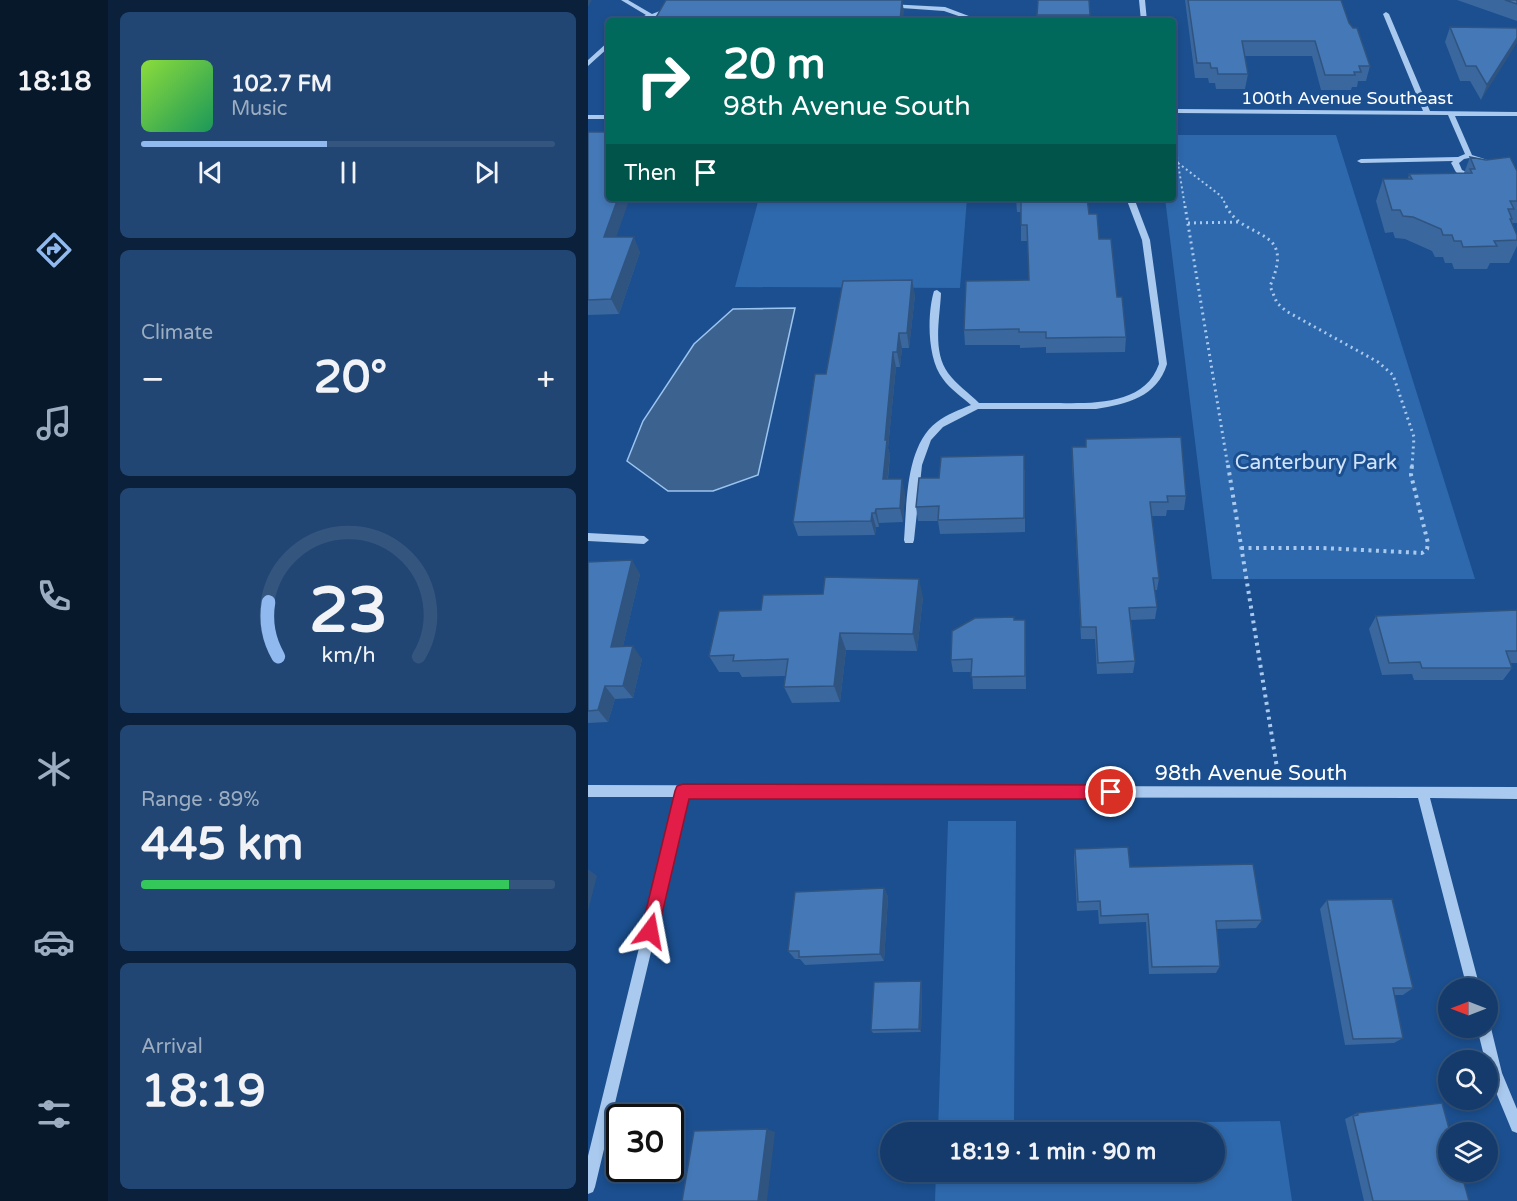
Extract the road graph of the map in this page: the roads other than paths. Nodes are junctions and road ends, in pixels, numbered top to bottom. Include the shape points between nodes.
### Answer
1 (624, 0) edge
2 (1142, 0) edge
3 (876, 6) edge
4 (682, 7) edge
5 (1386, 14) dead end
6 (650, 15) junction
7 (644, 18) edge
8 (970, 18) edge
9 (1144, 18) edge
10 (606, 46) edge
11 (588, 64) edge
12 (1176, 110) edge
13 (1427, 113) junction
14 (1451, 114) junction
15 (1517, 114) edge
16 (588, 117) edge
17 (606, 117) edge
18 (1469, 156) junction
19 (1457, 159) junction
20 (1361, 161) dead end
21 (1131, 201) edge
22 (937, 293) dead end
23 (977, 406) junction
24 (588, 537) edge
25 (644, 540) dead end
26 (909, 540) dead end
27 (588, 791) edge
28 (683, 791) junction
29 (1423, 793) junction
30 (1517, 793) edge
31 (1470, 978) edge
32 (1486, 1038) edge
33 (1517, 1126) edge
34 (588, 1187) edge

1 - 6 street
2 - 9 street
3 - 8 street via 945,9
4 - 6 street
5 - 13 street
6 - 7 street
10 - 11 street
12 - 13 street, 100th Avenue Southeast
13 - 14 street, 100th Avenue Southeast
14 - 15 street, 100th Avenue Southeast
14 - 18 street
16 - 17 street
18 - 19 street
18 - 19 street via 1490,162 1494,171 1479,178 1464,175 1455,167
19 - 20 street
21 - 23 street via 1146,240 1163,364 1161,374 1150,387 1114,403
22 - 23 street via 937,361 945,376
23 - 26 street via 937,427 923,445
24 - 25 street
27 - 28 street, 98th Avenue South
28 - 29 street, 98th Avenue South
28 - 34 street
29 - 30 street, 98th Avenue South
29 - 31 street
32 - 33 street via 1495,1073

